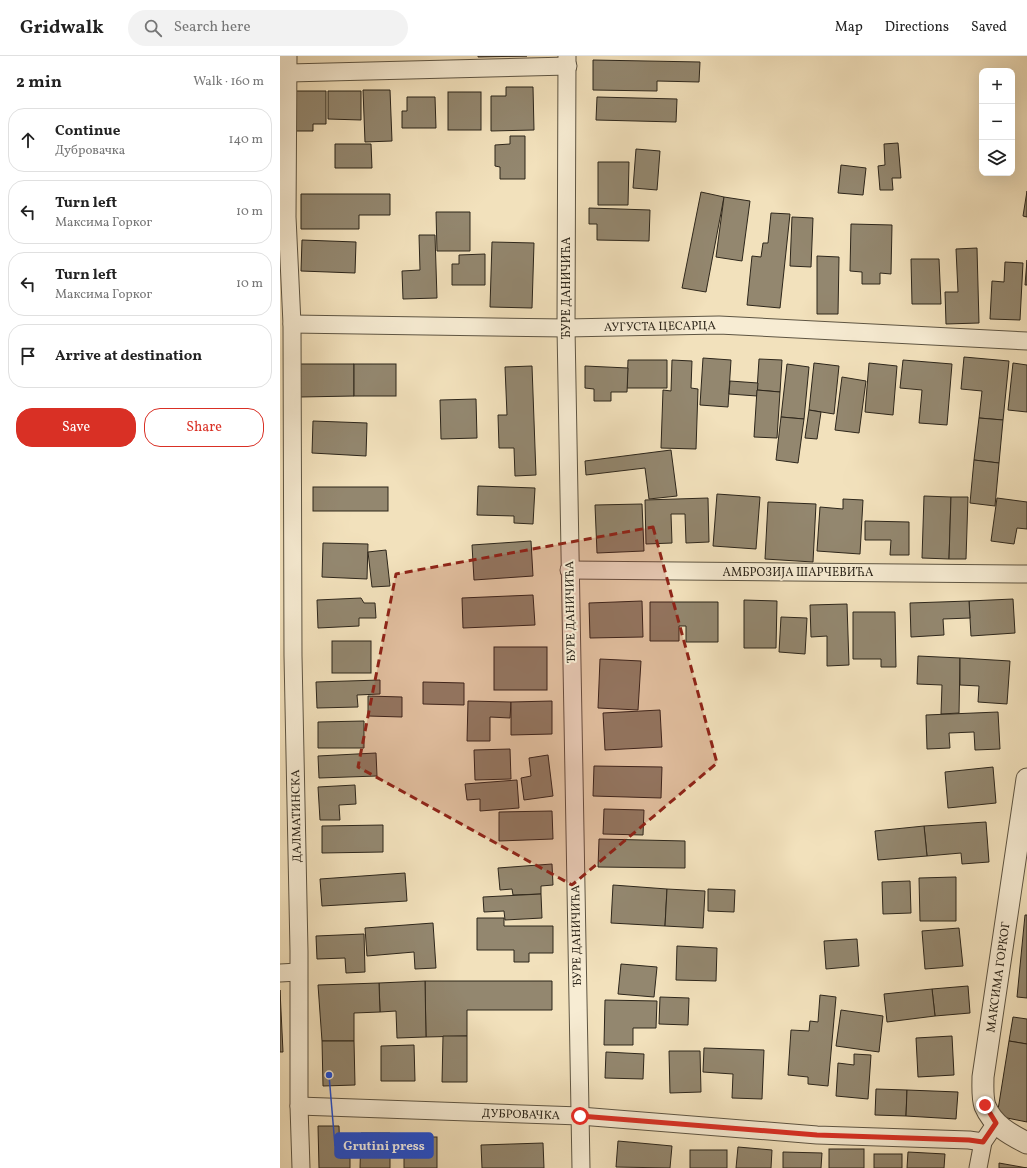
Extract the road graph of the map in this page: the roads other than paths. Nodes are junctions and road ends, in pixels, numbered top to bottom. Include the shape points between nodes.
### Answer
1 (288, 56) edge
2 (567, 61) edge
3 (289, 73) junction
4 (283, 217) edge
5 (292, 324) junction
6 (566, 328) junction
7 (1027, 341) edge
8 (569, 570) junction
9 (1027, 574) edge
10 (1027, 779) edge
11 (1022, 846) edge
12 (298, 972) junction
13 (280, 973) edge
14 (299, 1106) junction
15 (580, 1116) junction
16 (996, 1123) junction
17 (983, 1142) junction
18 (1027, 1143) edge
19 (301, 1168) edge
20 (580, 1168) edge
21 (978, 1168) edge

1 - 3 street, ДАЛМАТИНСКА
2 - 3 street
2 - 6 street, ЂУРЕ ДАНИЧИЋА
3 - 4 street, ДАЛМАТИНСКА
4 - 5 street, ДАЛМАТИНСКА
5 - 6 street, АУГУСТА ЦЕСАРЦА
5 - 12 street, ДАЛМАТИНСКА via 293,656
6 - 7 street, АУГУСТА ЦЕСАРЦА via 719,325
6 - 8 street, ЂУРЕ ДАНИЧИЋА
8 - 9 street, АМБРОЗИЈА ШАРЧЕВИЋА
8 - 15 street, ЂУРЕ ДАНИЧИЋА
10 - 11 street, МАКСИМА ГОРКОГ
11 - 16 street, МАКСИМА ГОРКОГ via 983,1077 985,1105
12 - 13 street
12 - 14 street, ДАЛМАТИНСКА
14 - 15 street, ДУБРОВАЧКА
14 - 19 street, ДАЛМАТИНСКА
15 - 17 street, ДУБРОВАЧКА via 817,1135
15 - 20 street, ЂУРЕ ДАНИЧИЋА
16 - 17 street
16 - 18 street via 1007,1133
17 - 21 street

